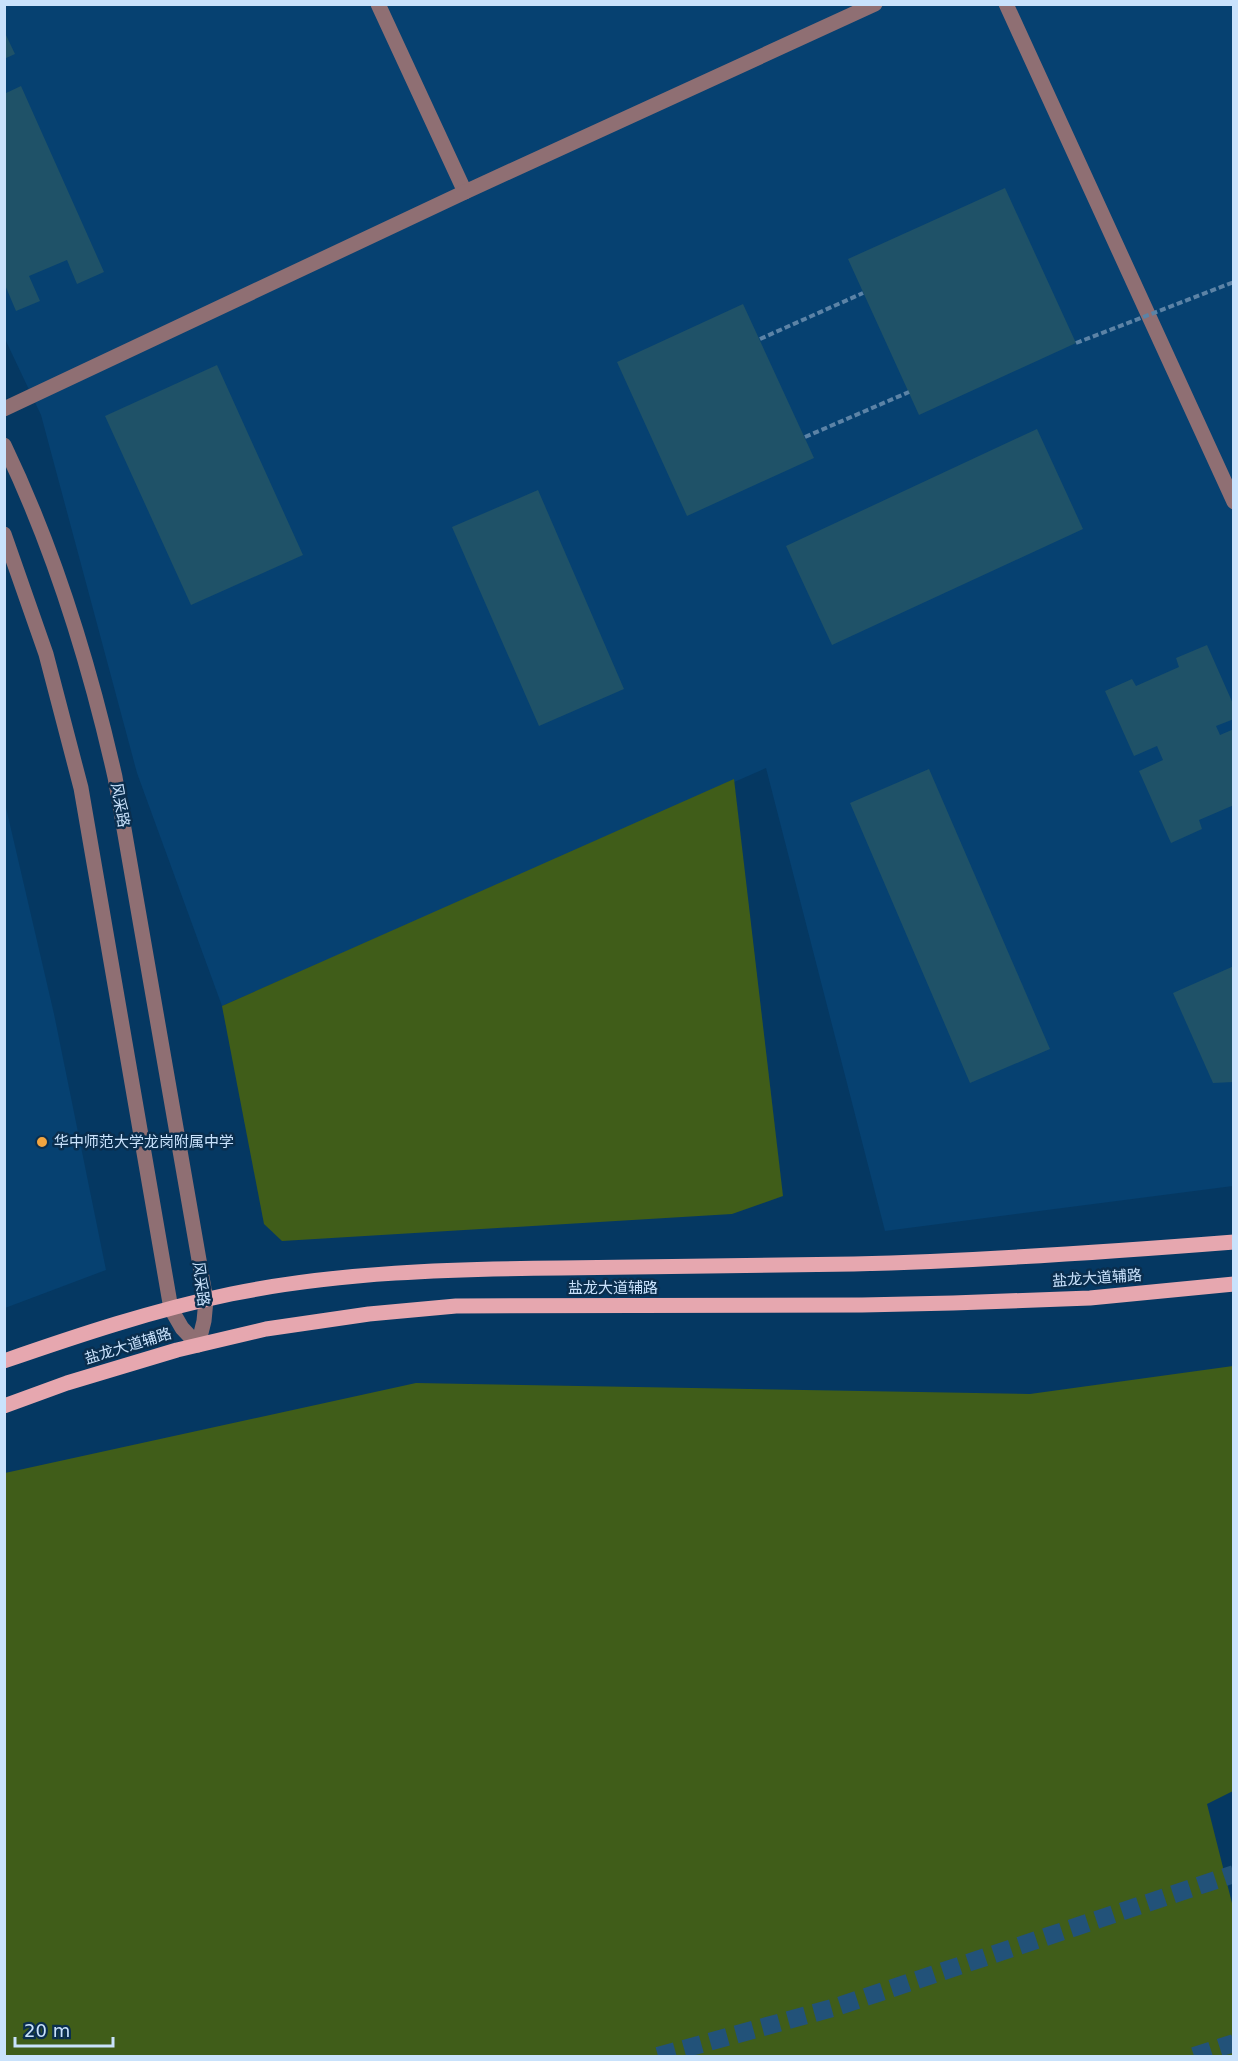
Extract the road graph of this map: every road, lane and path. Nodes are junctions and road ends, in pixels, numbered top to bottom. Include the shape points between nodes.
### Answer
1 (378, 4) edge
2 (875, 4) edge
3 (1006, 4) edge
4 (465, 192) junction
5 (1233, 282) edge
6 (863, 292) dead end
7 (760, 339) dead end
8 (1076, 343) dead end
9 (909, 392) dead end
10 (4, 409) edge
11 (805, 437) dead end
12 (4, 445) edge
13 (1233, 502) edge
14 (4, 534) edge
15 (1233, 1242) edge
16 (1233, 1284) edge
17 (206, 1300) junction
18 (171, 1309) junction
19 (198, 1345) junction
20 (4, 1361) edge
21 (4, 1406) edge

1 - 4 street
2 - 4 street
3 - 13 street
4 - 10 street
5 - 8 path, bridge
6 - 7 path
9 - 11 path
12 - 17 street, 风采路 via 24,485 63,587 101,714
14 - 18 street, 风采路 via 46,654 81,788
15 - 17 main road, 盐龙大道辅路 via 878,1263 454,1269 321,1280
16 - 19 main road, 盐龙大道辅路 via 1090,1298 953,1303 456,1306 300,1323
17 - 18 main road, 盐龙大道辅路
17 - 19 street, 风采路
18 - 19 street, 风采路
18 - 20 main road, 盐龙大道辅路
19 - 21 main road, 盐龙大道辅路

